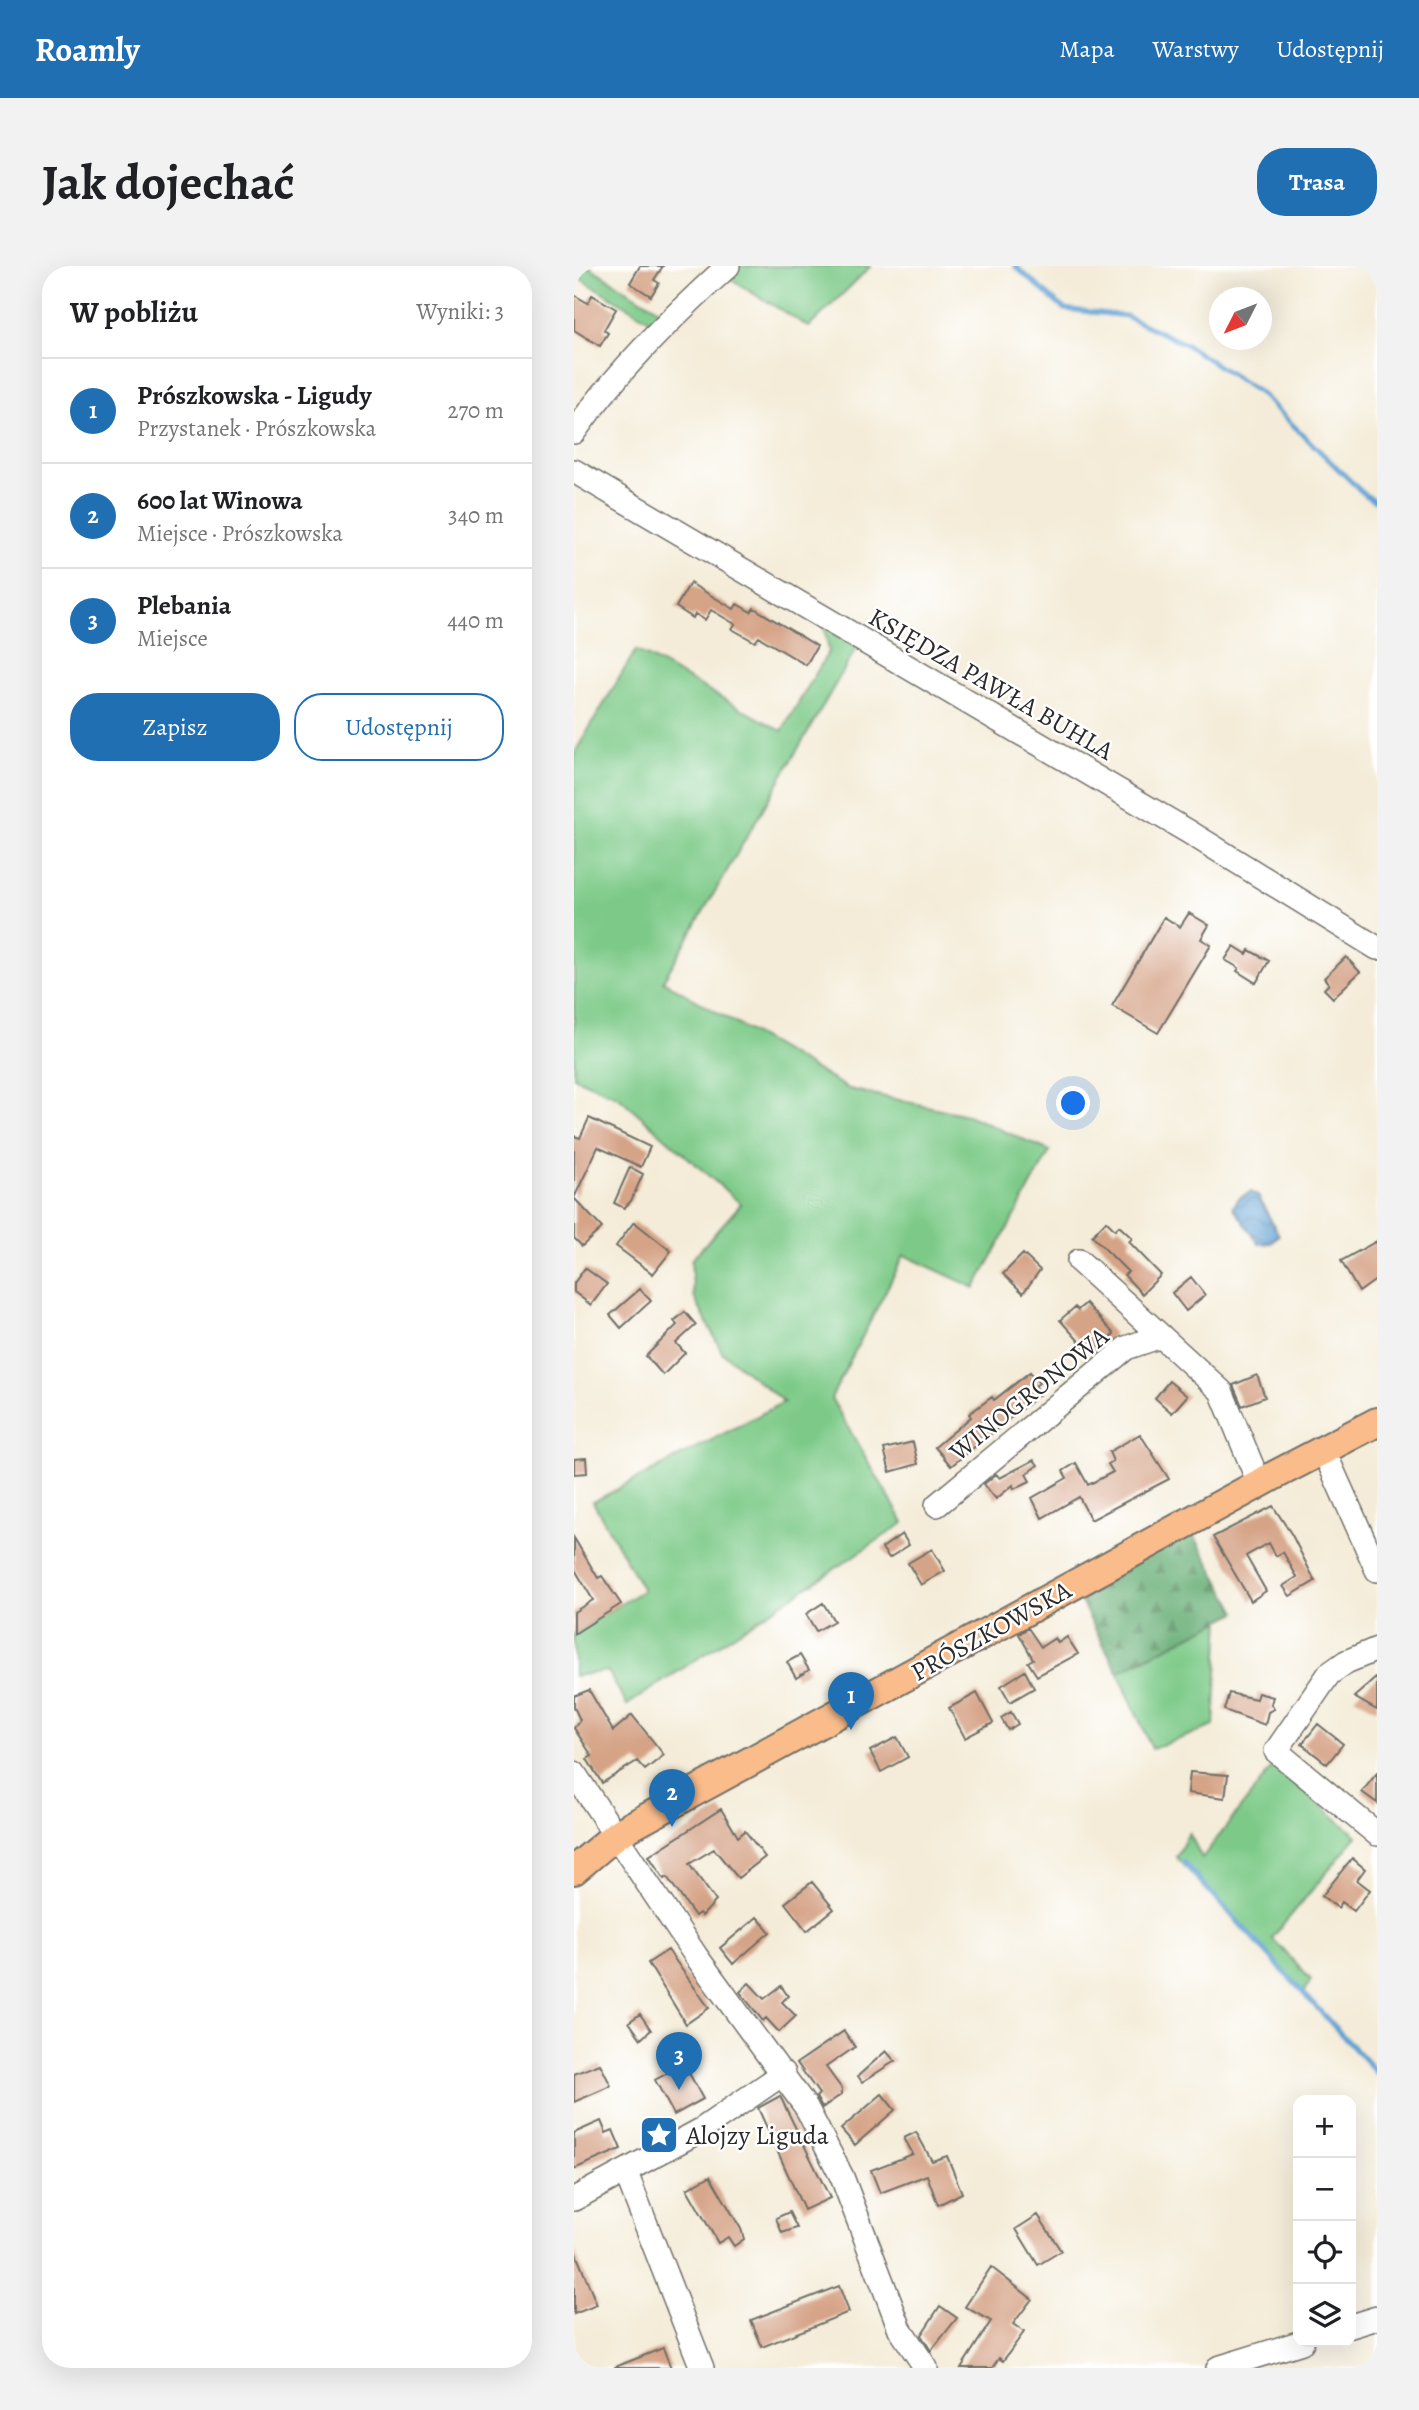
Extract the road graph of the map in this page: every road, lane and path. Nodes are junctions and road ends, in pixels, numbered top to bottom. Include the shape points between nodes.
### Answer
1 (728, 266) edge
2 (574, 432) edge
3 (574, 471) edge
4 (1377, 948) edge
5 (1079, 1261) dead end
6 (1161, 1336) junction
7 (1377, 1422) edge
8 (1323, 1449) junction
9 (1259, 1483) junction
10 (937, 1505) dead end
11 (1377, 1570) edge
12 (1377, 1650) edge
13 (574, 1773) edge
14 (617, 1834) junction
15 (1377, 1834) edge
16 (574, 1870) edge
17 (784, 2073) junction
18 (626, 2173) junction
19 (574, 2199) edge
20 (1377, 2318) edge
21 (1356, 2324) edge
22 (1293, 2345) edge
23 (702, 2368) edge
24 (926, 2368) edge
25 (1218, 2368) edge

1 - 2 street via 606,387
3 - 4 street, KSIĘDZA PAWŁA BUHLA via 1189,832
5 - 6 street, WINOGRONOWA
6 - 9 street, WINOGRONOWA via 1221,1391
6 - 10 street, WINOGRONOWA via 1126,1348
7 - 8 main road, PRÓSZKOWSKA
8 - 9 main road, PRÓSZKOWSKA
8 - 11 street
9 - 14 main road, PRÓSZKOWSKA
12 - 15 street via 1329,1674 1276,1751
13 - 14 street
14 - 16 main road, PRÓSZKOWSKA
14 - 17 street via 696,1956
17 - 18 street via 701,2130
17 - 24 street via 831,2151 900,2329
18 - 19 street
18 - 23 street
20 - 21 street
22 - 25 street

